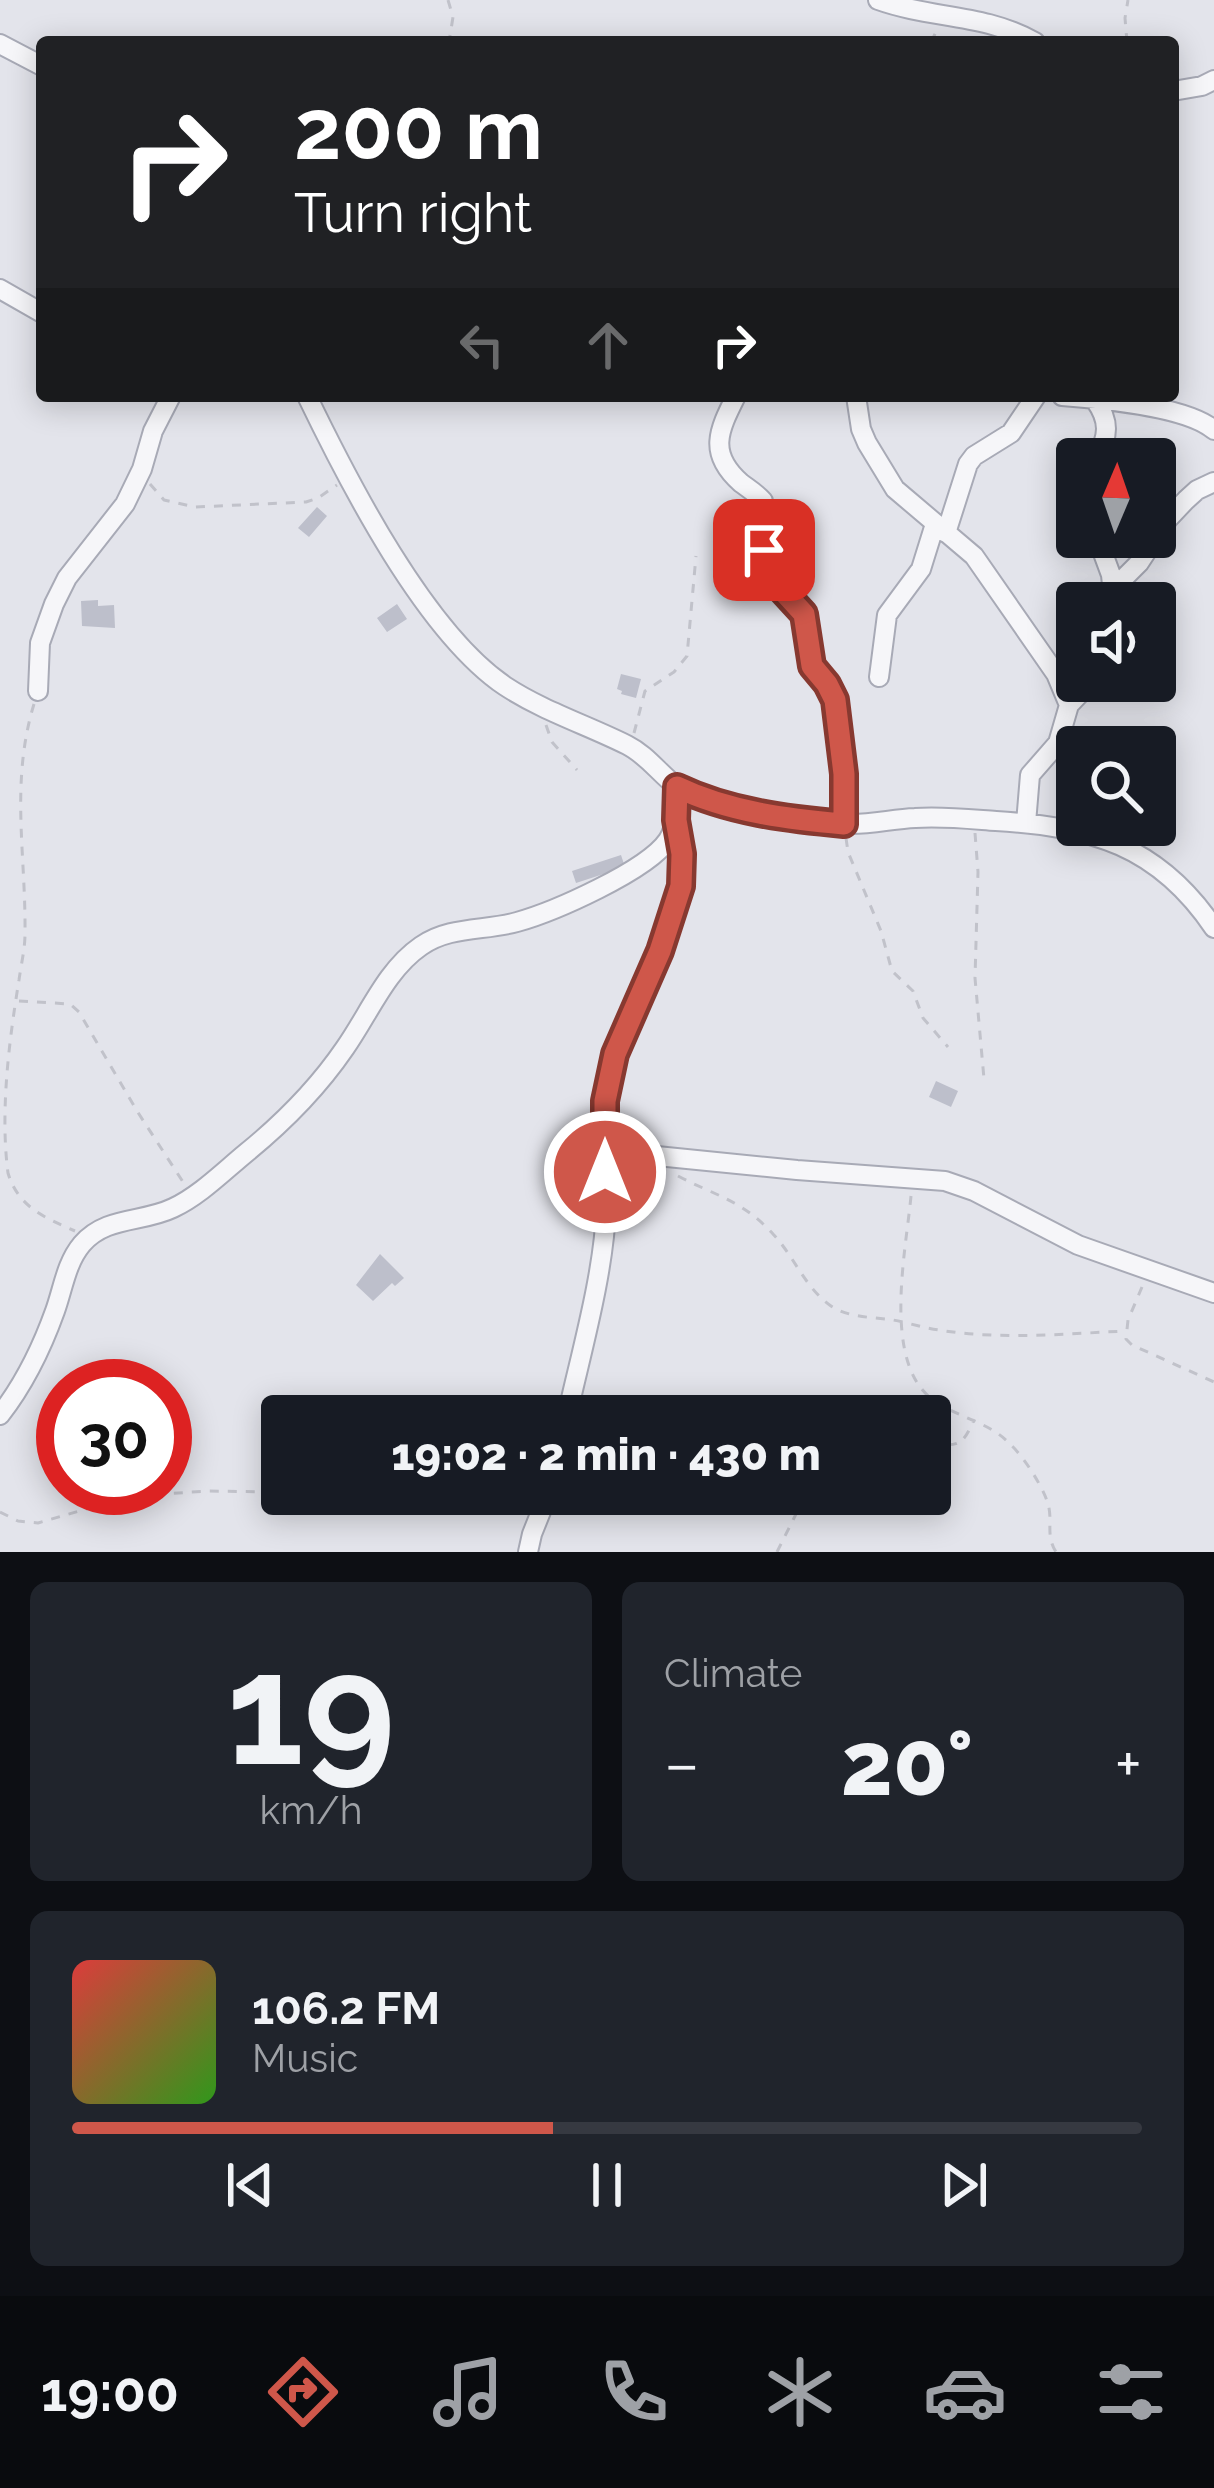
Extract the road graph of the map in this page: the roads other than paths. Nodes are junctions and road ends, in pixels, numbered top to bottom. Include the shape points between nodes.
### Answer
1 (878, 0) edge
2 (1021, 36) edge
3 (0, 44) edge
4 (36, 63) edge
5 (1214, 80) edge
6 (1179, 90) edge
7 (0, 290) edge
8 (36, 310) edge
9 (168, 402) edge
10 (310, 402) edge
11 (733, 402) edge
12 (857, 402) edge
13 (1033, 402) edge
14 (1095, 402) edge
15 (1107, 402) edge
16 (1214, 430) edge
17 (1105, 438) edge
18 (1214, 482) edge
19 (941, 528) junction
20 (1124, 582) edge
21 (879, 676) dead end
22 (38, 691) road end
23 (1072, 702) edge
24 (1069, 705) junction
25 (677, 787) junction
26 (676, 820) junction
27 (1026, 823) junction
28 (844, 824) junction
29 (1214, 928) edge
30 (604, 1146) junction
31 (1214, 1293) edge
32 (571, 1395) edge
33 (0, 1415) edge
34 (540, 1515) edge
35 (528, 1552) edge

1 - 2 street via 982,20
3 - 4 street
5 - 6 street
7 - 8 street
9 - 22 street via 125,504 67,578 40,643
10 - 25 street via 347,476 445,629 486,672 631,747
11 - 28 street via 718,450 763,501 767,568 804,614 812,666 832,692
12 - 19 street via 867,443 895,489
13 - 19 street via 1011,433 968,464
14 - 17 street
15 - 16 street
18 - 20 street via 1168,519
19 - 21 street via 887,615
19 - 24 street via 984,569
23 - 24 street
24 - 27 street via 1058,742 1030,776
25 - 26 street
25 - 28 street via 717,803
26 - 30 street via 681,886 615,1054
26 - 33 street via 658,851 608,884 518,922 441,935 398,965 309,1097 193,1197 102,1227 78,1248 43,1345
27 - 28 street
27 - 29 street via 1112,841 1153,863
30 - 31 street via 945,1180 1078,1245
30 - 32 street via 602,1250
34 - 35 street

